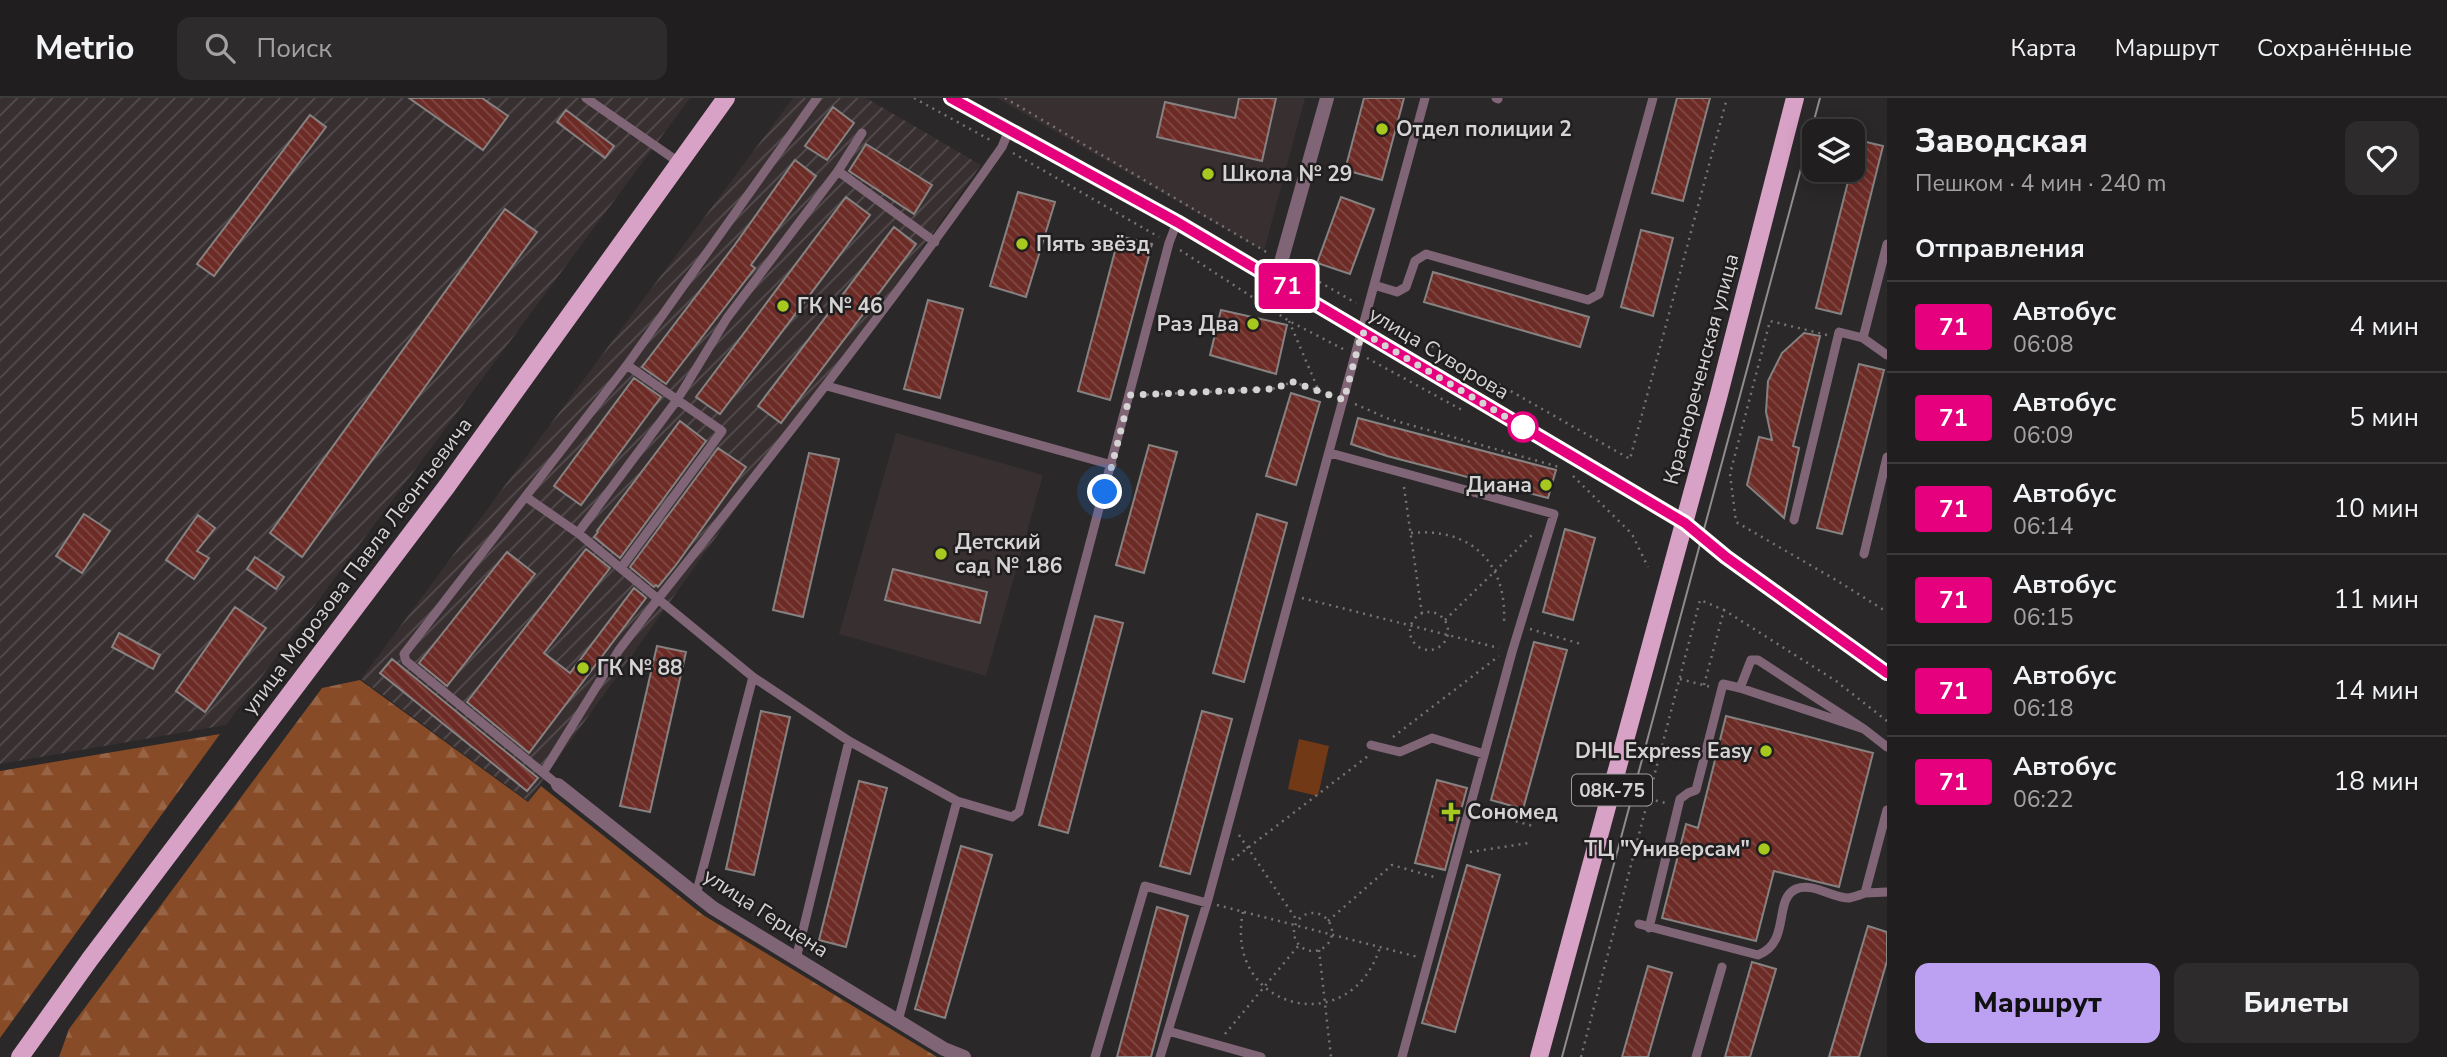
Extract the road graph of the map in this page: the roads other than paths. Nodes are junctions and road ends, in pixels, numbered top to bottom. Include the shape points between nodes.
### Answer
1 (586, 98) edge
2 (726, 98) edge
3 (817, 98) edge
4 (951, 98) edge
5 (1327, 98) edge
6 (1425, 98) edge
7 (1653, 98) edge
8 (1796, 98) edge
9 (1009, 130) junction
10 (862, 133) dead end
11 (681, 163) junction
12 (838, 171) junction
13 (1177, 222) junction
14 (935, 242) junction
15 (1887, 244) edge
16 (1276, 279) junction
17 (1374, 285) junction
18 (1362, 332) junction
19 (1863, 338) junction
20 (1887, 355) edge
21 (627, 365) junction
22 (827, 386) junction
23 (677, 400) junction
24 (1330, 453) junction
25 (1887, 457) edge
26 (1112, 465) junction
27 (526, 497) junction
28 (1794, 520) dead end
29 (1685, 523) junction
30 (578, 533) junction
31 (1864, 554) dead end
32 (621, 568) junction
33 (658, 599) junction
34 (1887, 673) edge
35 (753, 677) junction
36 (1740, 688) junction
37 (1864, 729) junction
38 (849, 741) junction
39 (1375, 746) road end
40 (1887, 747) edge
41 (1484, 754) junction
42 (543, 773) junction
43 (558, 785) joint
44 (957, 801) junction
45 (1887, 810) edge
46 (1887, 892) edge
47 (1865, 893) junction
48 (696, 895) junction
49 (1207, 903) junction
50 (1639, 924) dead end
51 (1649, 928) junction
52 (796, 959) junction
53 (1722, 967) dead end
54 (898, 1021) junction
55 (1168, 1031) junction
56 (20, 1057) edge
57 (964, 1057) edge
58 (1095, 1057) edge
59 (1160, 1057) edge
60 (1261, 1057) edge
61 (1402, 1057) edge
62 (1539, 1057) edge
63 (1696, 1057) edge

1 - 11 lane
2 - 11 main road, улица Морозова Павла Леонтьевича
3 - 21 lane
4 - 9 main road, улица Суворова
5 - 16 street
6 - 17 lane
7 - 17 lane via 1599,295 1588,300 1426,254 1415,261 1406,287 1397,292
8 - 29 main road, Краснореченская улица / 08К-75
9 - 13 main road, улица Суворова
9 - 14 lane via 1002,147
10 - 12 lane
11 - 56 main road, улица Морозова Павла Леонтьевича via 447,486
12 - 14 lane
12 - 23 lane via 727,318
13 - 16 main road, улица Суворова
13 - 26 lane
14 - 22 lane
15 - 19 lane
16 - 18 main road, улица Суворова
17 - 18 lane
18 - 24 lane
18 - 29 main road, улица Суворова
19 - 20 lane
19 - 28 lane via 1839,332
21 - 23 lane
21 - 27 lane
22 - 26 lane
22 - 33 lane
23 - 30 lane
23 - 32 lane via 722,431
24 - 41 lane via 1554,514
24 - 49 lane
25 - 31 lane
26 - 44 lane via 1019,812 1008,817
27 - 30 lane
27 - 42 lane via 404,657
29 - 34 main road, улица Суворова
29 - 62 main road, Краснореченская улица / 08К-75
30 - 32 lane
32 - 33 lane
33 - 35 lane
33 - 42 lane via 619,650
35 - 38 lane
35 - 48 lane
36 - 37 lane
36 - 37 lane via 1751,660 1758,660
36 - 51 lane via 1724,684 1721,690 1696,790 1681,799
37 - 40 lane
38 - 44 lane
38 - 52 lane
39 - 41 lane via 1400,752 1432,738
41 - 61 lane
42 - 43 lane
43 - 48 street, улица Герцена
44 - 54 lane
45 - 47 lane
46 - 47 lane
47 - 51 lane via 1849,898 1795,889 1786,898 1776,942 1758,955
48 - 52 street, улица Герцена
49 - 55 lane
49 - 58 lane via 1145,886
50 - 51 lane
52 - 54 street, улица Герцена
53 - 63 lane
54 - 57 street, улица Герцена
55 - 59 lane
55 - 60 lane

